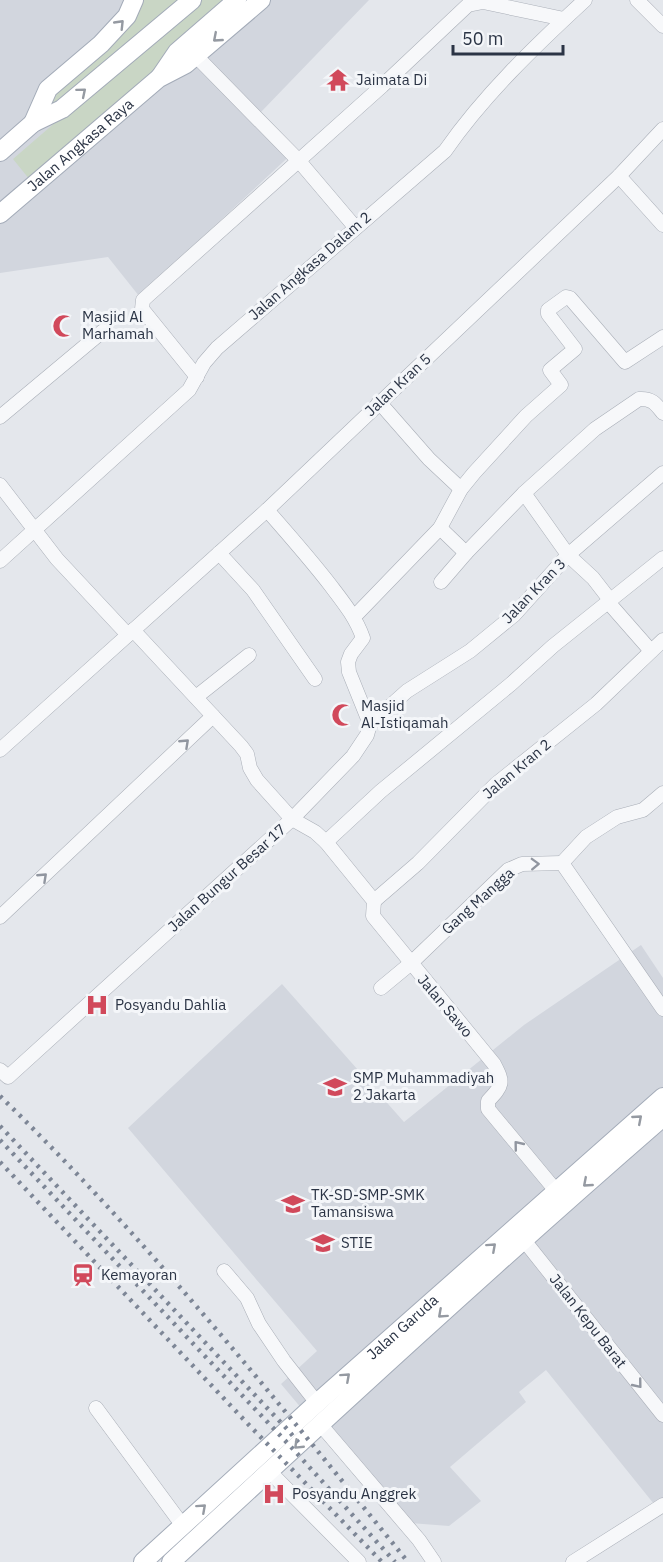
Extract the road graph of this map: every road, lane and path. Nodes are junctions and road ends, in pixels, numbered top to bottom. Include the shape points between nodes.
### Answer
1 (134, 0) edge
2 (192, 0) edge
3 (237, 0) edge
4 (261, 0) edge
5 (585, 0) edge
6 (637, 0) edge
7 (564, 20) junction
8 (663, 26) edge
9 (196, 56) junction
10 (159, 78) junction
11 (33, 123) junction
12 (663, 129) edge
13 (0, 152) edge
14 (298, 161) junction
15 (619, 176) junction
16 (1, 212) edge
17 (663, 225) edge
18 (355, 227) junction
19 (103, 331) dead end
20 (663, 337) edge
21 (197, 377) junction
22 (380, 402) junction
23 (663, 413) edge
24 (0, 417) edge
25 (663, 473) edge
26 (0, 485) edge
27 (461, 489) junction
28 (524, 493) junction
29 (267, 510) junction
30 (440, 528) junction
31 (34, 529) junction
32 (219, 553) junction
33 (466, 553) junction
34 (568, 555) junction
35 (663, 558) edge
36 (0, 561) edge
37 (441, 582) dead end
38 (609, 601) junction
39 (354, 617) junction
40 (130, 633) junction
41 (663, 640) edge
42 (651, 651) junction
43 (249, 655) dead end
44 (315, 679) dead end
45 (196, 697) junction
46 (213, 716) junction
47 (370, 724) junction
48 (0, 750) edge
49 (663, 793) edge
50 (292, 819) junction
51 (326, 842) junction
52 (562, 863) junction
53 (374, 901) junction
54 (0, 917) edge
55 (410, 964) junction
56 (381, 988) dead end
57 (663, 1009) edge
58 (0, 1070) edge
59 (663, 1097) edge
60 (663, 1117) edge
61 (560, 1196) junction
62 (519, 1234) junction
63 (224, 1271) dead end
64 (317, 1402) junction
65 (96, 1408) dead end
66 (663, 1415) edge
67 (320, 1424) junction
68 (269, 1471) junction
69 (663, 1505) edge
70 (183, 1526) junction
71 (143, 1562) edge
72 (171, 1562) edge
73 (359, 1562) edge
74 (434, 1562) edge
75 (573, 1562) edge

11 -> 1 main road via 48,89 101,44 127,16
11 -> 2 main road via 62,109
3 - 10 main road, Jalan Angkasa Raya via 177,52
4 -> 9 main road, Jalan Angkasa Raya
5 - 7 street, Jalan Angkasa Dalam 2
6 - 8 street
7 - 14 street via 483,2 468,5
7 - 18 street, Jalan Angkasa Dalam 2 via 493,91 445,151
9 - 10 main road, Jalan Angkasa Raya
9 - 14 street
10 - 16 main road, Jalan Angkasa Raya
11 - 13 main road
12 - 15 street, Jalan Kran 5
14 - 18 street
14 - 21 street via 143,300 142,309
15 - 17 street
15 - 22 street, Jalan Kran 5
18 - 21 street, Jalan Angkasa Dalam 2 via 217,348
19 - 24 street
20 - 27 street via 625,362 570,298 548,310 575,349 550,370 561,385 526,416
21 - 31 street, Jalan Angkasa Dalam 2 via 189,390
22 - 27 street
22 - 29 street, Jalan Kran 5
23 - 28 street via 648,398 639,399 595,429
25 - 34 street, Jalan Kran 3
26 - 31 street, Jalan Sawo
27 - 30 street
28 - 33 street
28 - 34 street
29 - 32 street, Jalan Kran 5
29 - 39 street
30 - 33 street
30 - 39 street
31 - 36 street, Jalan Angkasa Dalam 2
31 - 40 street, Jalan Sawo via 57,559
32 - 40 street, Jalan Kran 5
32 - 44 street via 253,590
33 - 37 street
34 - 38 street via 593,578
34 - 47 street, Jalan Kran 3 via 514,615 470,651 407,692
35 - 38 street
38 - 42 street
38 - 51 street via 381,791
39 - 47 street via 363,638 351,654 349,672
40 - 45 street, Jalan Sawo
40 - 48 street, Jalan Kran 5
41 - 42 street, Jalan Kran 2
42 - 53 street, Jalan Kran 2 via 596,704 496,784 418,863
43 - 45 street
45 - 46 street, Jalan Sawo
46 - 50 street, Jalan Sawo via 247,754 252,774
54 -> 46 street
47 - 50 street, Jalan Bungur Besar 17 via 353,756
49 - 52 street via 643,810 617,817 586,837
50 - 51 street, Jalan Sawo
50 - 58 street, Jalan Bungur Besar 17 via 8,1077
51 - 53 street, Jalan Sawo
55 -> 52 street, Gang Mangga via 508,870 522,864
52 - 57 street
53 - 55 street, Jalan Sawo via 373,916
55 - 56 street, Gang Mangga
61 -> 55 street, Jalan Sawo via 488,1108 488,1101 500,1088 501,1079 494,1064
61 -> 59 main road, Jalan Garuda
60 -> 61 main road, Jalan Garuda
61 - 62 main road, Jalan Garuda
64 -> 62 main road, Jalan Garuda
62 -> 66 street, Jalan Kepu Barat
62 -> 67 main road, Jalan Garuda
63 - 64 street via 247,1298 284,1361
70 -> 64 main road, Jalan Garuda
65 - 70 street
67 -> 68 main road, Jalan Garuda
67 - 74 street
68 - 72 main road, Jalan Garuda
68 - 73 street
69 - 75 street
70 - 71 main road, Jalan Garuda

